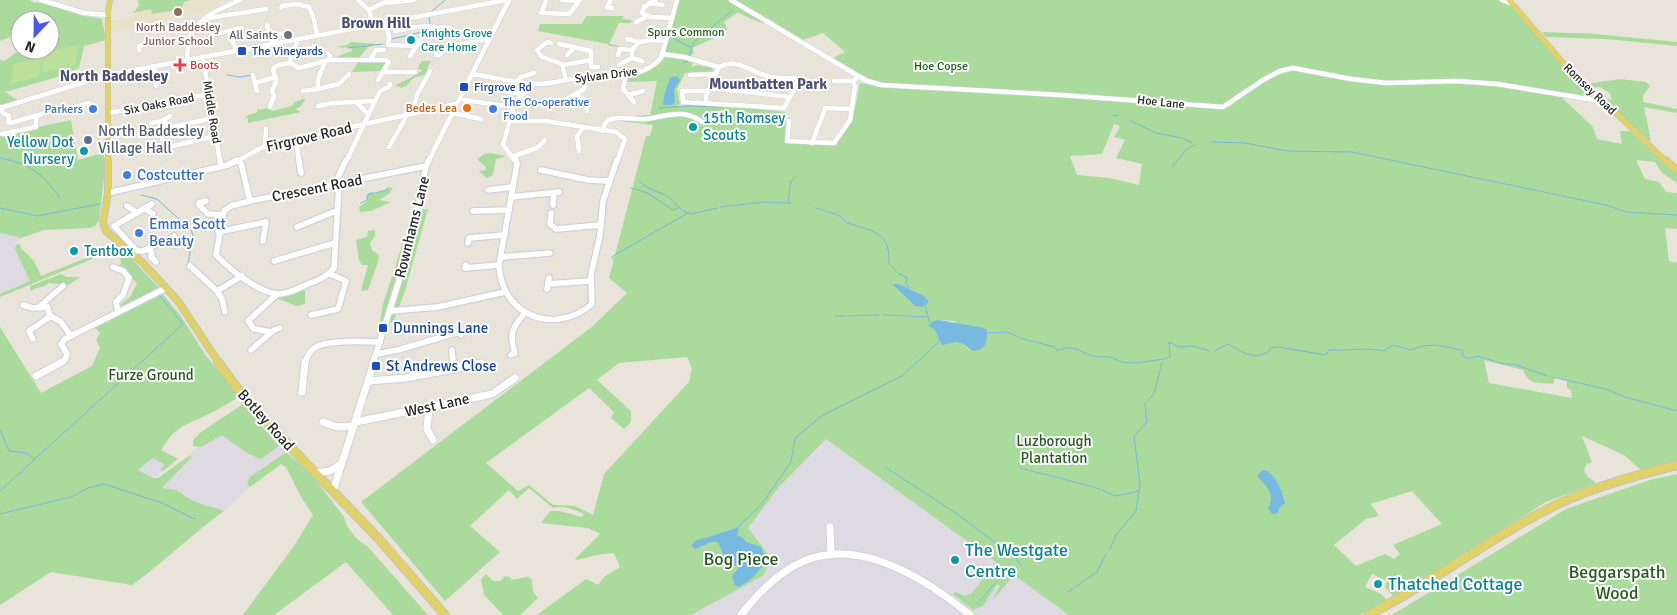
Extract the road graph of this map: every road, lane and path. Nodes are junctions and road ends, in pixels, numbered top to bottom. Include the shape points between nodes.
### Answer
1 (41, 0) edge
2 (110, 0) edge
3 (240, 0) edge
4 (358, 0) edge
5 (414, 0) edge
6 (471, 0) edge
7 (507, 0) edge
8 (562, 0) edge
9 (611, 0) edge
10 (677, 0) edge
11 (732, 0) edge
12 (1502, 0) edge
13 (387, 1) edge
14 (546, 1) edge
15 (579, 1) edge
16 (653, 1) edge
17 (1511, 2) edge
18 (663, 5) dead end
19 (281, 6) dead end
20 (474, 6) junction
21 (266, 9) dead end
22 (368, 10) junction
23 (602, 10) dead end
24 (108, 15) junction
25 (648, 16) junction
26 (208, 18) junction
27 (410, 18) junction
28 (672, 18) junction
29 (636, 22) dead end
30 (384, 23) junction
31 (267, 25) dead end
32 (373, 25) junction
33 (242, 28) dead end
34 (412, 28) junction
35 (451, 28) dead end
36 (653, 31) dead end
37 (229, 32) junction
38 (290, 32) dead end
39 (395, 32) dead end
40 (216, 34) dead end
41 (270, 36) junction
42 (317, 36) junction
43 (627, 38) dead end
44 (489, 39) junction
45 (297, 40) junction
46 (420, 40) dead end
47 (651, 40) junction
48 (449, 41) dead end
49 (665, 41) junction
50 (156, 42) dead end
51 (547, 42) dead end
52 (639, 42) junction
53 (273, 44) junction
54 (559, 44) dead end
55 (314, 46) dead end
56 (416, 46) junction
57 (446, 47) junction
58 (575, 47) junction
59 (386, 48) junction
60 (529, 49) dead end
61 (139, 50) dead end
62 (292, 50) junction
63 (537, 50) junction
64 (632, 50) junction
65 (236, 51) junction
66 (328, 54) dead end
67 (662, 54) junction
68 (567, 55) dead end
69 (618, 55) dead end
70 (410, 56) dead end
71 (436, 56) dead end
72 (203, 58) junction
73 (371, 58) dead end
74 (632, 58) junction
75 (187, 60) junction
76 (378, 60) junction
77 (591, 60) junction
78 (642, 60) dead end
79 (327, 61) junction
80 (291, 63) junction
81 (563, 65) junction
82 (619, 65) dead end
83 (155, 67) junction
84 (598, 67) dead end
85 (719, 67) junction
86 (430, 71) dead end
87 (383, 72) junction
88 (415, 72) dead end
89 (534, 73) dead end
90 (349, 74) dead end
91 (472, 74) junction
92 (626, 74) junction
93 (716, 74) junction
94 (108, 75) junction
95 (254, 75) dead end
96 (690, 75) dead end
97 (276, 77) junction
98 (586, 77) junction
99 (773, 77) junction
100 (860, 78) junction
101 (378, 80) dead end
102 (566, 80) junction
103 (517, 81) junction
104 (834, 81) dead end
105 (853, 81) junction
106 (255, 83) junction
107 (390, 84) dead end
108 (534, 84) junction
109 (156, 86) dead end
110 (318, 89) junction
111 (498, 90) dead end
112 (709, 90) junction
113 (257, 91) dead end
114 (303, 91) dead end
115 (644, 91) dead end
116 (209, 94) junction
117 (523, 94) junction
118 (767, 94) junction
119 (576, 95) junction
120 (629, 95) junction
121 (790, 96) junction
122 (376, 100) junction
123 (464, 100) dead end
124 (1600, 101) junction
125 (356, 102) junction
126 (634, 102) dead end
127 (89, 103) dead end
128 (706, 103) junction
129 (456, 104) junction
130 (559, 104) dead end
131 (318, 106) dead end
132 (270, 107) dead end
133 (513, 107) junction
134 (0, 108) edge
135 (586, 109) dead end
136 (852, 109) junction
137 (108, 113) junction
138 (452, 113) junction
139 (368, 114) junction
140 (412, 114) junction
141 (36, 116) junction
142 (170, 116) dead end
143 (405, 116) junction
144 (213, 118) junction
145 (481, 119) dead end
146 (162, 120) junction
147 (789, 120) dead end
148 (702, 122) dead end
149 (151, 123) dead end
150 (508, 123) junction
151 (363, 125) junction
152 (170, 127) junction
153 (583, 128) junction
154 (266, 129) dead end
155 (602, 130) junction
156 (2, 134) dead end
157 (216, 136) junction
158 (162, 138) dead end
159 (296, 139) junction
160 (545, 140) dead end
161 (812, 143) junction
162 (392, 145) dead end
163 (265, 146) junction
164 (160, 149) dead end
165 (580, 151) dead end
166 (514, 156) junction
167 (237, 161) junction
168 (426, 166) junction
169 (221, 167) junction
170 (540, 170) dead end
171 (1677, 171) edge
172 (301, 173) dead end
173 (609, 182) junction
174 (337, 184) junction
175 (490, 184) dead end
176 (513, 188) junction
177 (108, 193) junction
178 (511, 197) junction
179 (206, 201) dead end
180 (250, 201) junction
181 (555, 201) dead end
182 (152, 204) dead end
183 (127, 206) dead end
184 (144, 208) junction
185 (509, 210) junction
186 (336, 211) junction
187 (473, 211) dead end
188 (136, 212) junction
189 (153, 214) dead end
190 (223, 215) junction
191 (553, 216) dead end
192 (601, 225) junction
193 (297, 227) dead end
194 (218, 232) junction
195 (505, 235) junction
196 (174, 236) dead end
197 (469, 239) dead end
198 (127, 241) junction
199 (167, 241) junction
200 (264, 241) dead end
201 (335, 243) junction
202 (119, 245) junction
203 (175, 245) dead end
204 (148, 248) junction
205 (550, 253) dead end
206 (501, 257) junction
207 (274, 261) dead end
208 (156, 262) dead end
209 (499, 265) junction
210 (190, 266) dead end
211 (113, 267) dead end
212 (465, 268) dead end
213 (330, 274) junction
214 (242, 276) junction
215 (590, 281) junction
216 (548, 284) dead end
217 (63, 286) dead end
218 (166, 288) junction
219 (217, 291) junction
220 (505, 292) junction
221 (277, 294) junction
222 (23, 305) dead end
223 (40, 306) junction
224 (390, 311) junction
225 (118, 312) junction
226 (225, 312) dead end
227 (525, 312) junction
228 (311, 315) dead end
229 (51, 316) junction
230 (280, 328) dead end
231 (272, 332) junction
232 (460, 332) dead end
233 (71, 336) junction
234 (255, 338) junction
235 (33, 339) dead end
236 (380, 342) junction
237 (251, 350) dead end
238 (452, 350) dead end
239 (515, 353) dead end
240 (377, 354) junction
241 (481, 363) dead end
242 (453, 369) junction
243 (36, 376) dead end
244 (515, 378) dead end
245 (369, 382) junction
246 (302, 392) dead end
247 (429, 407) junction
248 (323, 422) dead end
249 (355, 424) junction
250 (433, 440) dead end
251 (341, 464) junction
252 (1677, 465) edge
253 (315, 473) junction
254 (333, 491) junction
255 (830, 527) dead end
256 (830, 555) junction
257 (445, 615) edge
258 (741, 615) edge
259 (968, 615) edge
260 (1368, 615) edge

1 - 24 street via 80,12
2 - 24 main road
3 - 26 street
4 - 22 street
5 - 13 street
6 - 20 street
7 - 20 street
7 - 44 street, Rownhams Lane
8 - 15 street
9 - 23 street via 610,8
10 - 28 street
11 - 100 street, Hoe Lane
12 - 17 street
13 - 22 street
14 - 15 street via 542,13 570,14
16 - 18 street
16 - 25 street via 642,10
17 - 124 main road, Romsey Road
19 - 42 street via 296,4 310,8
20 - 27 street
21 - 26 street
22 - 32 street
24 - 94 main road
25 - 28 street
25 - 29 street
26 - 75 street via 190,36
27 - 30 street
27 - 34 street
28 - 49 street
30 - 32 street
30 - 59 street via 389,36
31 - 41 street
32 - 42 street
33 - 37 street
34 - 35 street
34 - 39 street
36 - 47 street
37 - 40 street
37 - 65 street
38 - 41 street
41 - 53 street
42 - 45 street
43 - 52 street
44 - 57 street
44 - 91 street, Rownhams Lane
45 - 53 street
45 - 62 street
46 - 56 street
47 - 49 street
47 - 52 street
48 - 57 street
49 - 67 street
50 - 61 street via 139,46
51 - 63 street
52 - 64 street
53 - 65 street
54 - 58 street
55 - 62 street via 308,50
56 - 59 street
56 - 70 street
57 - 71 street via 440,56
58 - 68 street
58 - 77 street via 591,51
59 - 73 street via 376,50
59 - 76 street
60 - 63 street
62 - 80 street
63 - 81 street via 542,57
64 - 69 street via 620,49
64 - 74 street
65 - 72 street
66 - 79 street
67 - 85 street via 682,55 695,62
67 - 92 street, Sylvan Drive via 655,65
72 - 75 street
72 - 116 street, Middle Road
74 - 78 street
74 - 82 street
75 - 83 street
76 - 79 street
76 - 87 street via 388,60
77 - 81 street
77 - 84 street via 591,68
79 - 80 street via 302,68
79 - 110 street via 318,79
80 - 97 street via 275,67
81 - 102 street
83 - 94 street
83 - 109 street
85 - 93 street
85 - 99 street via 733,63
86 - 140 street via 419,90
87 - 88 street
87 - 101 street
89 - 103 street
90 - 110 street via 342,83
91 - 103 street, Sylvan Drive
91 - 129 street, Rownhams Lane
92 - 98 street, Sylvan Drive
92 - 120 street via 623,88
93 - 96 street
93 - 112 street
94 - 134 street
94 - 137 main road
95 - 106 street
97 - 106 street
97 - 132 street
98 - 102 street, Sylvan Drive
98 - 119 street via 585,87
99 - 118 street
99 - 121 street via 798,78
100 - 105 street
100 - 124 street, Hoe Lane via 887,86 1222,107 1263,80 1293,68 1386,83 1457,81 1497,84
102 - 108 street, Sylvan Drive
103 - 108 street, Sylvan Drive
104 - 105 street
105 - 136 street via 856,86
106 - 113 street
107 - 122 street via 380,91
108 - 117 street
110 - 114 street
111 - 117 street
112 - 118 street
112 - 128 street
112 - 128 street via 683,88 681,94 684,103
115 - 120 street
116 - 137 street, Six Oaks Road
116 - 144 street, Middle Road
117 - 133 street
118 - 121 street
119 - 130 street
119 - 135 street via 584,99
120 - 126 street
121 - 128 street via 784,108
122 - 125 street
122 - 139 street
123 - 133 street
124 - 171 main road, Romsey Road
125 - 131 street
125 - 139 street
127 - 141 street
129 - 138 street, Rownhams Lane
129 - 140 street, Firgrove Road
133 - 150 street
134 - 141 street via 9,116 10,123
136 - 161 street via 849,122 834,143
136 - 161 street via 824,110
137 - 177 main road
138 - 145 street
138 - 168 street, Rownhams Lane
139 - 151 street
140 - 143 street, Firgrove Road
141 - 156 street via 36,127
142 - 146 street
143 - 151 street, Firgrove Road
143 - 162 street
144 - 152 street
144 - 157 street, Middle Road
146 - 149 street
146 - 152 street
147 - 161 street via 787,141
148 - 155 street via 692,115 668,114 646,119 612,119
150 - 153 street via 539,120
150 - 166 street via 503,144
151 - 159 street, Firgrove Road
151 - 174 street
152 - 158 street
153 - 155 street
153 - 165 street via 578,136
154 - 163 street
155 - 173 street via 620,134 625,139
157 - 164 street
157 - 169 street, Middle Road
159 - 163 street, Firgrove Road
159 - 172 street
160 - 166 street via 537,148
163 - 167 street, Firgrove Road
166 - 176 street via 517,164
167 - 169 street, Firgrove Road
167 - 180 street via 241,163
168 - 174 street, Crescent Road
168 - 224 street, Rownhams Lane via 409,246
169 - 177 street, Firgrove Road
170 - 173 street
173 - 192 street
174 - 180 street, Crescent Road
174 - 186 street
175 - 176 street via 488,191
176 - 178 street
177 - 202 main road, Botley Road via 104,216 106,231
178 - 181 street via 557,193
178 - 185 street
179 - 190 street via 199,205 208,214
180 - 190 street, Crescent Road via 231,206
182 - 184 street
183 - 188 street
184 - 188 street
184 - 189 street
185 - 187 street
185 - 195 street
186 - 193 street
186 - 201 street
188 - 198 street via 114,226
190 - 194 street
191 - 192 street via 550,226 556,229
192 - 215 street
194 - 200 street via 266,221
194 - 214 street via 216,255
195 - 197 street
195 - 206 street
196 - 199 street
198 - 202 street
198 - 204 street via 140,252
199 - 203 street
199 - 204 street
201 - 207 street
201 - 213 street via 334,268
202 - 218 main road, Botley Road via 143,263
204 - 208 street
205 - 206 street
206 - 209 street
209 - 212 street
209 - 220 street
210 - 219 street
211 - 225 street via 129,278 123,295 116,302
213 - 221 street
213 - 228 street via 346,281 338,309
214 - 219 street
214 - 221 street
215 - 216 street
215 - 227 street via 592,304 580,314 554,319
217 - 223 street
218 - 225 street
218 - 253 main road, Botley Road via 186,310 248,403
219 - 226 street
220 - 224 street via 438,307
220 - 227 street via 512,303
221 - 234 street via 250,318 249,325
222 - 223 street
223 - 229 street via 48,307
224 - 236 street, Rownhams Lane
225 - 233 street
227 - 239 street via 511,331 510,340
229 - 233 street via 61,322
229 - 235 street via 29,331
230 - 231 street
231 - 234 street
231 - 234 street
232 - 240 street
233 - 243 street via 61,344 67,354 65,360
234 - 237 street
236 - 240 street, Rownhams Lane
236 - 246 street via 314,348 309,353 301,379
238 - 242 street
240 - 245 street, Rownhams Lane
241 - 242 street
242 - 245 street
244 - 247 street, West Lane via 492,394
245 - 249 street, Rownhams Lane
247 - 249 street, West Lane
247 - 250 street via 427,429
248 - 249 street, West Lane via 337,427
249 - 251 street, Rownhams Lane
251 - 253 street via 330,471
251 - 254 street, Rownhams Lane
252 - 260 main road via 1603,486 1558,504
253 - 254 main road, Botley Road
254 - 257 main road, Botley Road
255 - 256 street
256 - 258 street via 816,557 787,570
256 - 259 street via 857,557 899,569 933,586

